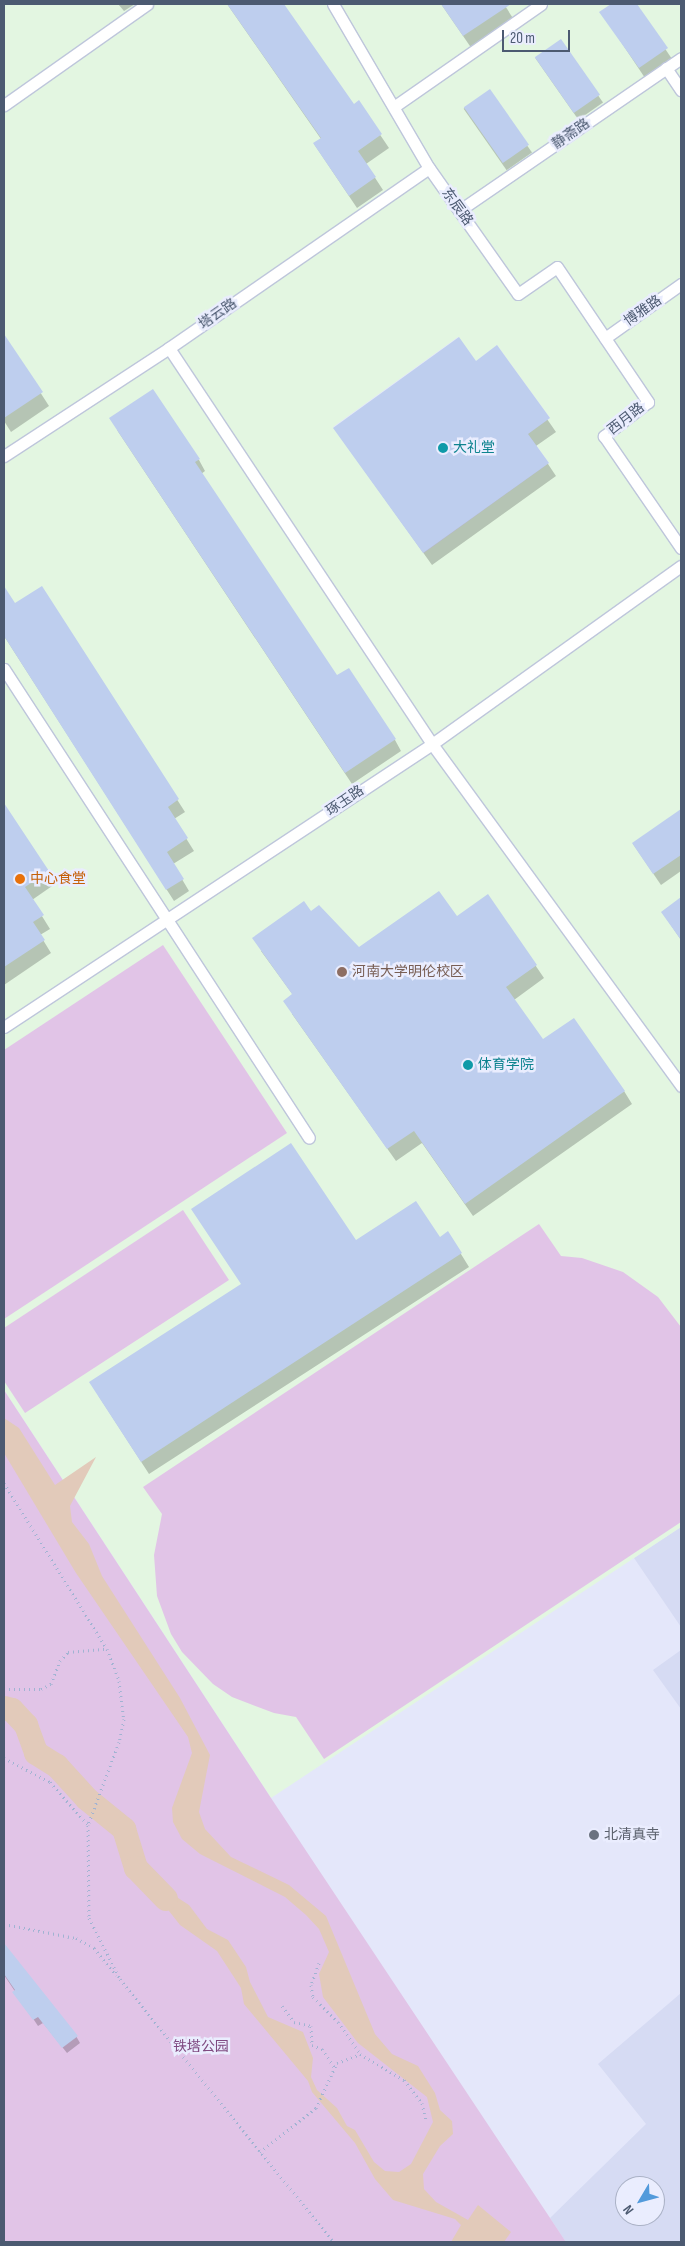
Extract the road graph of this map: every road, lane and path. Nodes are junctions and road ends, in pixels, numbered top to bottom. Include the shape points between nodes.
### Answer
1 (147, 4) edge
2 (333, 4) edge
3 (541, 4) edge
4 (681, 58) edge
5 (666, 68) junction
6 (681, 90) edge
7 (4, 105) edge
8 (395, 106) junction
9 (429, 168) junction
10 (460, 210) junction
11 (681, 284) edge
12 (605, 338) junction
13 (168, 348) junction
14 (4, 456) edge
15 (681, 548) edge
16 (681, 566) edge
17 (4, 669) edge
18 (432, 744) junction
19 (166, 919) junction
20 (4, 1027) edge
21 (681, 1086) edge
22 (309, 1138) dead end
23 (4, 1484) edge
24 (106, 1649) junction
25 (4, 1688) edge
26 (4, 1758) edge
27 (88, 1825) junction
28 (4, 1924) edge
29 (319, 1963) dead end
30 (120, 1979) junction
31 (282, 2006) dead end
32 (360, 2054) junction
33 (335, 2068) junction
34 (426, 2120) dead end
35 (260, 2152) junction
36 (334, 2242) edge

1 - 7 lane
2 - 8 lane, 东辰路
3 - 8 lane
4 - 5 lane, 静斋路
5 - 6 lane
5 - 10 lane, 静斋路
8 - 9 lane, 东辰路
9 - 10 lane, 东辰路
9 - 13 lane, 塔云路
10 - 12 lane, 东辰路 via 518,294 557,267
11 - 12 lane, 博雅路
12 - 15 lane, 西月路 via 648,402 604,436
13 - 14 lane, 塔云路
13 - 18 lane
16 - 18 lane, 琢玉路
17 - 19 lane
18 - 19 lane, 琢玉路
18 - 21 lane
19 - 20 lane, 琢玉路
19 - 22 lane
23 - 24 path
24 - 25 path via 68,1652 60,1661 51,1684 41,1689
24 - 27 path via 120,1681 124,1719
26 - 27 path via 50,1782
27 - 30 path via 89,1918
28 - 30 path via 76,1938 94,1948
29 - 32 path via 310,1985 313,1997 338,2022
30 - 35 path
31 - 33 path via 294,2022 311,2026 312,2045 322,2049
32 - 33 path via 337,2063
32 - 34 path via 410,2086 422,2103
33 - 35 path via 316,2108
35 - 36 path

